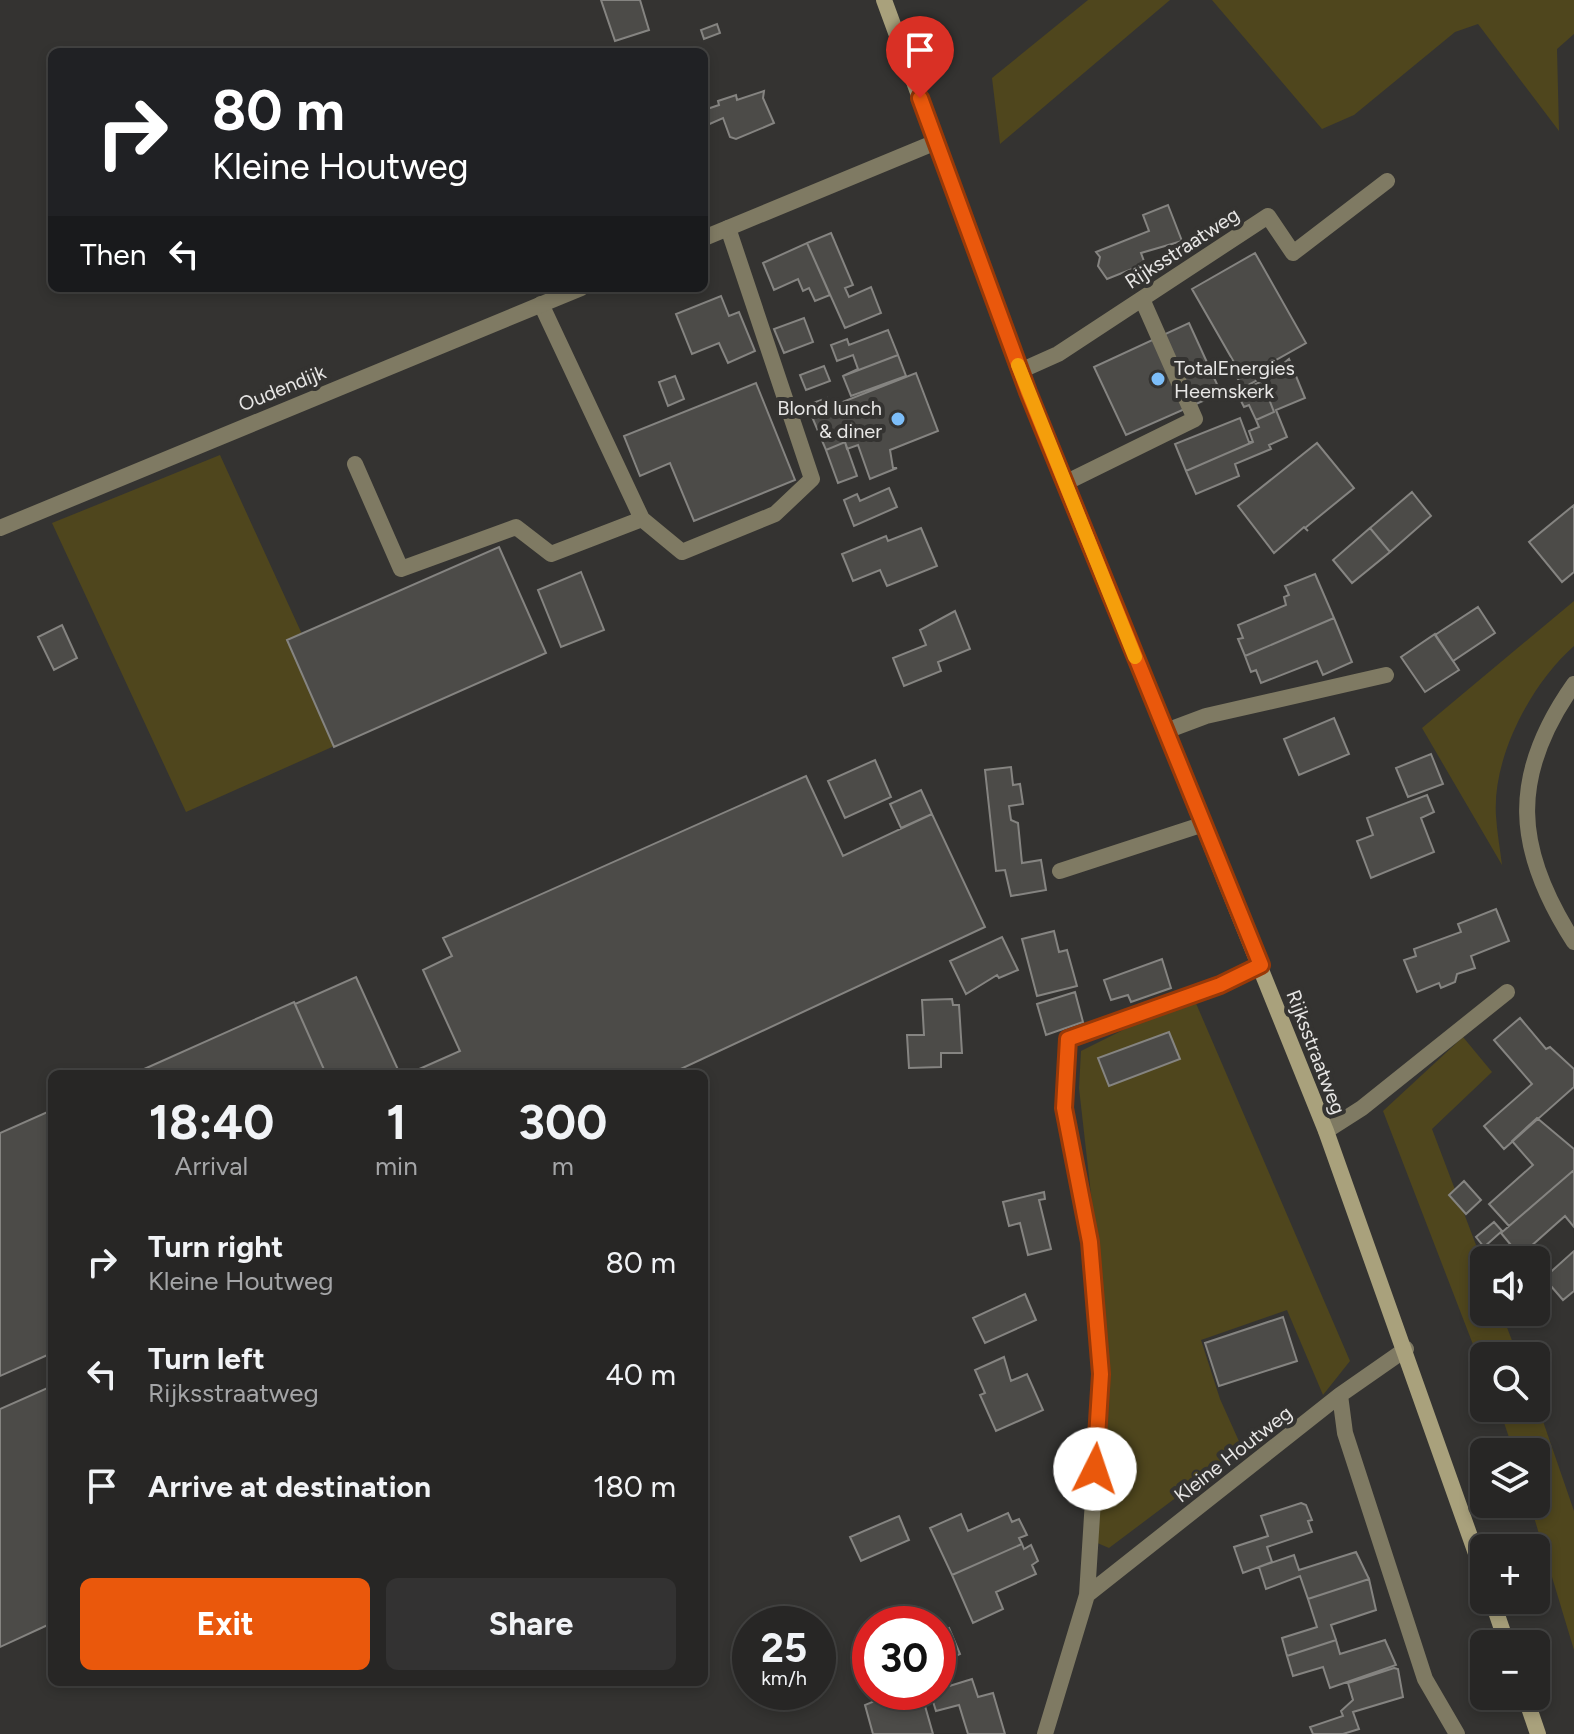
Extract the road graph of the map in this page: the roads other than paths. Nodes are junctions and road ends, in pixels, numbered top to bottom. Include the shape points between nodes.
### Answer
1 (884, 0) edge
2 (936, 142) junction
3 (1387, 181) dead end
4 (728, 228) junction
5 (708, 236) edge
6 (571, 292) edge
7 (1142, 299) junction
8 (541, 304) junction
9 (1020, 371) junction
10 (355, 464) dead end
11 (1065, 483) junction
12 (642, 519) junction
13 (0, 528) edge
14 (1386, 675) dead end
15 (1574, 684) edge
16 (1166, 731) junction
17 (1204, 824) junction
18 (1060, 871) dead end
19 (1574, 942) edge
20 (1261, 965) junction
21 (1507, 992) dead end
22 (1326, 1131) junction
23 (1406, 1349) junction
24 (1340, 1395) junction
25 (1470, 1535) edge
26 (1087, 1595) junction
27 (1530, 1710) edge
28 (1045, 1734) edge
29 (1457, 1734) edge
30 (1538, 1734) edge

1 - 2 main road, Rijksstraatweg
2 - 4 street
2 - 9 main road, Rijksstraatweg
3 - 7 street, Rijksstraatweg via 1293,253 1268,216
4 - 5 street
4 - 12 street via 812,479 775,514 682,552
6 - 8 street, Oudendijk
7 - 9 street, Rijksstraatweg via 1058,354
7 - 11 street via 1195,419
8 - 12 street
8 - 13 street, Oudendijk
9 - 11 main road, Rijksstraatweg
10 - 12 street via 401,569 516,527 551,554
11 - 16 main road, Rijksstraatweg
14 - 16 street via 1206,716
15 - 19 street via 1549,719 1533,760 1526,814 1534,865
16 - 17 main road, Rijksstraatweg
17 - 18 street
17 - 20 main road, Rijksstraatweg
20 - 22 main road, Rijksstraatweg
20 - 26 street via 1068,1039 1064,1108 1090,1242 1101,1374
21 - 22 street
22 - 23 main road, Rijksstraatweg
23 - 24 street, Kleine Houtweg
23 - 25 main road, Rijksstraatweg
24 - 26 street, Kleine Houtweg
24 - 29 street via 1345,1433 1425,1679
26 - 28 street
27 - 30 main road

